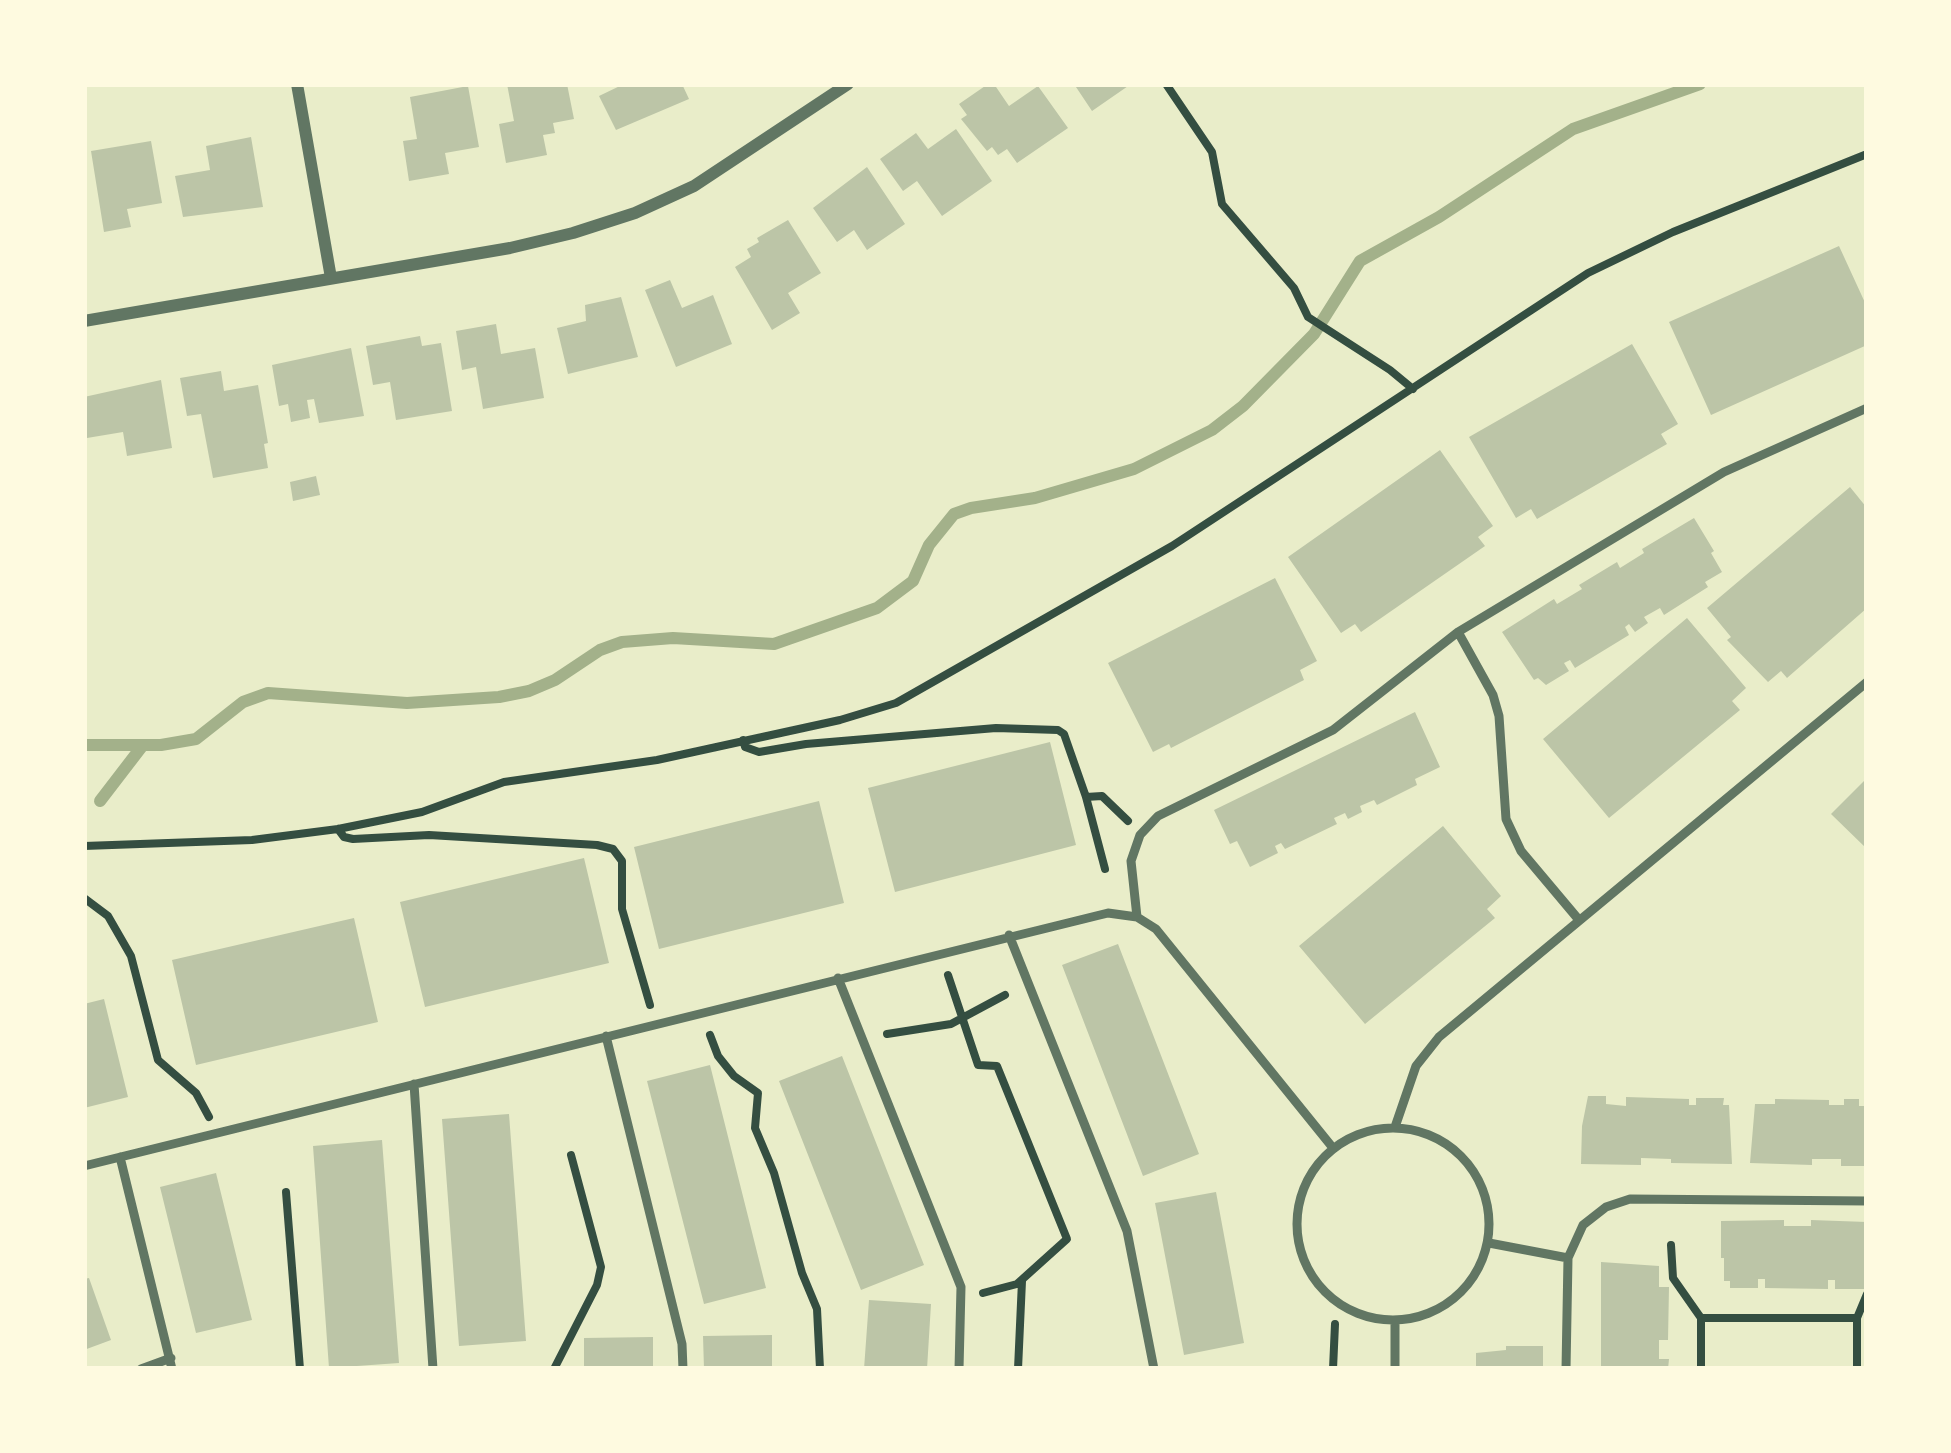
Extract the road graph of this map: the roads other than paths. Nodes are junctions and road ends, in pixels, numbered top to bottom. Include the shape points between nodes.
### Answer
1 (297, 84) edge
2 (848, 84) edge
3 (332, 278) junction
4 (84, 321) edge
5 (1867, 408) edge
6 (1458, 632) junction
7 (1867, 682) edge
8 (1137, 916) junction
9 (1579, 920) junction
10 (1009, 935) junction
11 (838, 978) junction
12 (606, 1036) junction
13 (414, 1084) junction
14 (1395, 1127) junction
15 (1333, 1148) junction
16 (120, 1157) junction
17 (84, 1166) edge
18 (1867, 1201) edge
19 (1489, 1243) junction
20 (1568, 1258) junction
21 (1395, 1321) junction
22 (171, 1363) edge
23 (141, 1369) edge
24 (433, 1369) edge
25 (683, 1369) edge
26 (959, 1369) edge
27 (1154, 1369) edge
28 (1395, 1369) edge
29 (1566, 1369) edge

1 - 3 street
2 - 3 street via 694,186 634,212 510,248
3 - 4 street
5 - 6 lane via 1724,472
6 - 8 lane via 1334,730 1158,816 1131,861
6 - 9 lane via 1499,716 1506,819 1521,851
7 - 9 lane
8 - 10 lane via 1108,913
8 - 15 lane via 1156,929
9 - 14 lane via 1439,1037 1416,1066
10 - 11 lane
10 - 27 lane via 1127,1231
11 - 12 lane
11 - 26 lane via 962,1287
12 - 13 lane
12 - 25 lane
13 - 16 lane
13 - 24 lane
14 - 15 lane
14 - 19 lane via 1422,1131 1471,1166 1485,1193
15 - 21 lane via 1300,1196 1299,1250 1336,1303
16 - 17 lane
16 - 22 lane
18 - 20 lane via 1630,1199 1583,1225
19 - 20 lane
19 - 21 lane via 1456,1298
20 - 29 lane
21 - 28 lane
22 - 23 lane

